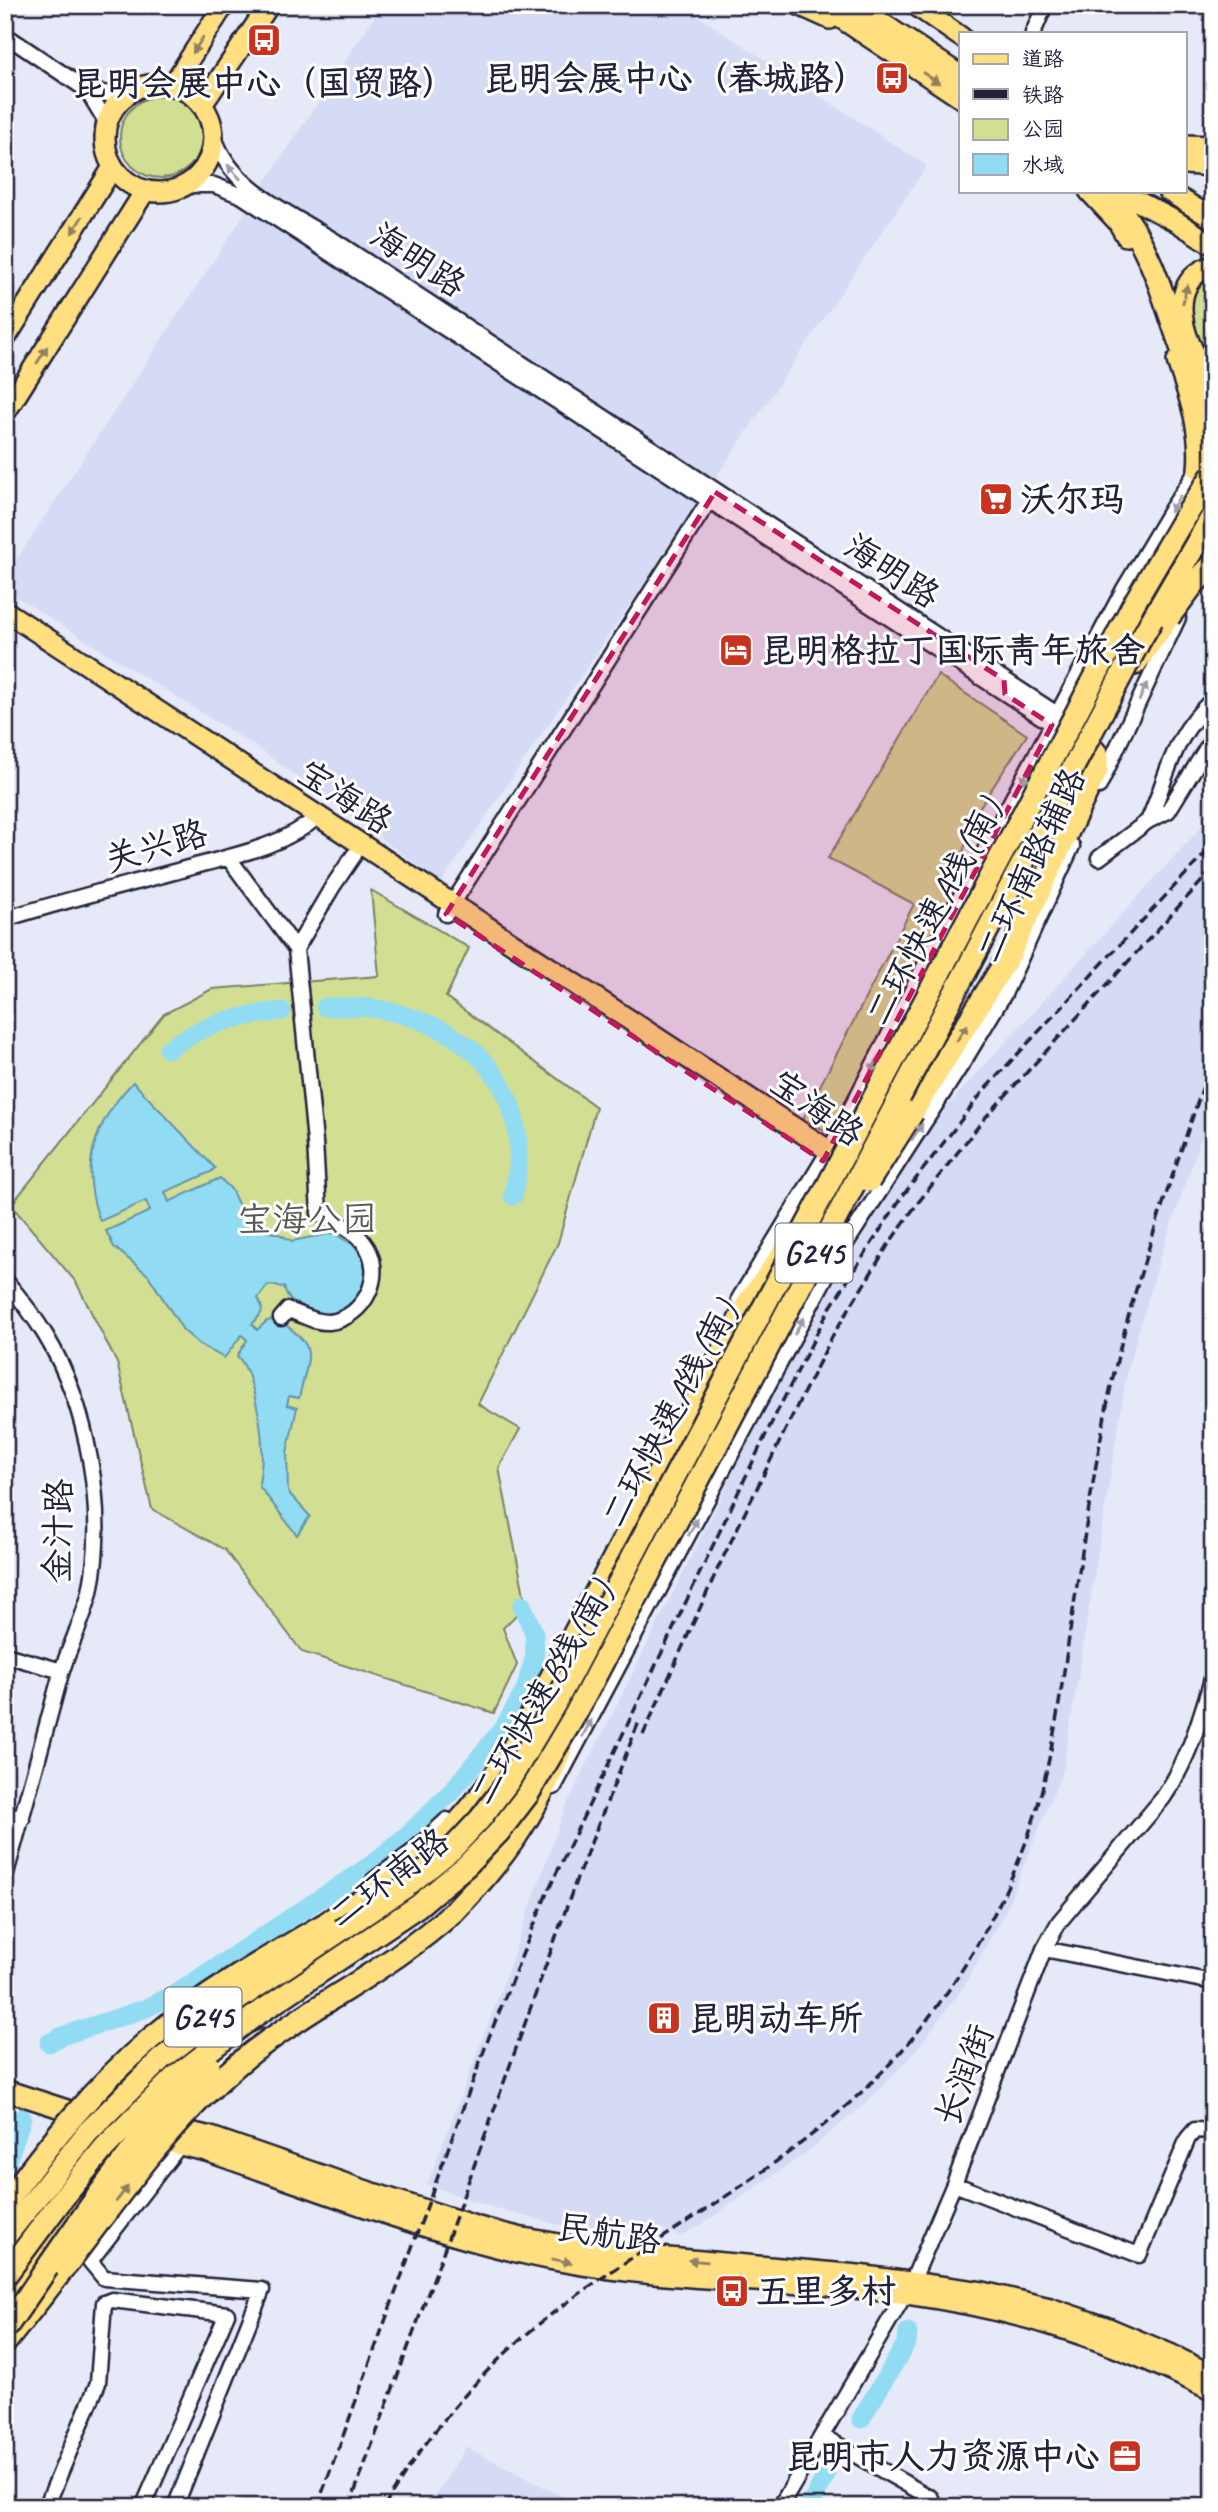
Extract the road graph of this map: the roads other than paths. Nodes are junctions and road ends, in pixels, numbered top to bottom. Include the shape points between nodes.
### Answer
1 (224, 5) edge
2 (269, 5) edge
3 (799, 5) edge
4 (821, 5) edge
5 (853, 5) edge
6 (877, 5) edge
7 (915, 5) edge
8 (1045, 5) edge
9 (860, 31) junction
10 (1033, 32) edge
11 (908, 34) junction
12 (5, 35) edge
13 (959, 36) edge
14 (959, 60) edge
15 (959, 75) edge
16 (172, 86) junction
17 (87, 90) junction
18 (959, 96) edge
19 (125, 97) junction
20 (202, 105) junction
21 (107, 123) junction
22 (214, 136) junction
23 (1186, 145) edge
24 (1213, 146) edge
25 (1186, 163) edge
26 (1213, 165) edge
27 (113, 167) junction
28 (186, 185) junction
29 (145, 191) junction
30 (1090, 192) edge
31 (1108, 192) edge
32 (1120, 192) edge
33 (1170, 192) edge
34 (1213, 219) edge
35 (1213, 244) edge
36 (1213, 266) edge
37 (5, 339) edge
38 (1213, 378) edge
39 (5, 412) edge
40 (1213, 413) edge
41 (1213, 447) edge
42 (1208, 474) edge
43 (712, 496) junction
44 (1213, 509) edge
45 (1213, 515) edge
46 (1213, 521) edge
47 (1213, 555) edge
48 (1181, 561) junction
49 (1213, 564) edge
50 (5, 611) edge
51 (5, 627) edge
52 (1213, 699) edge
53 (1072, 727) junction
54 (1213, 738) edge
55 (1113, 757) junction
56 (312, 821) junction
57 (1148, 821) junction
58 (354, 855) junction
59 (228, 857) junction
60 (1099, 858) dead end
61 (449, 909) junction
62 (5, 919) edge
63 (296, 949) junction
64 (839, 1163) junction
65 (881, 1187) junction
66 (5, 1280) edge
67 (791, 1304) junction
68 (281, 1318) dead end
69 (575, 1629) junction
70 (5, 1655) edge
71 (62, 1671) junction
72 (593, 1675) junction
73 (1213, 1676) edge
74 (524, 1758) junction
75 (5, 1814) edge
76 (22, 1819) junction
77 (429, 1868) junction
78 (5, 1877) edge
79 (451, 1879) junction
80 (326, 1924) junction
81 (1044, 1948) junction
82 (1213, 1982) edge
83 (5, 2077) edge
84 (5, 2090) edge
85 (93, 2110) junction
86 (139, 2126) junction
87 (1213, 2131) edge
88 (180, 2145) junction
89 (954, 2184) junction
90 (5, 2204) edge
91 (5, 2218) edge
92 (5, 2237) edge
93 (5, 2276) edge
94 (104, 2278) junction
95 (909, 2288) junction
96 (5, 2297) edge
97 (104, 2303) junction
98 (5, 2329) edge
99 (5, 2343) edge
100 (1213, 2376) edge
101 (1213, 2391) edge
102 (822, 2435) junction
103 (930, 2498) dead end
104 (46, 2507) edge
105 (143, 2507) edge
106 (175, 2507) edge
107 (780, 2507) edge

1 -> 16 main road
2 - 20 main road
3 - 9 main road
4 - 9 main road
5 - 11 highway
6 - 11 highway
7 - 13 main road
8 - 10 street
9 -> 18 main road
11 - 14 highway
11 - 15 highway
12 - 17 street
16 - 19 main road via 155,84
16 - 20 main road
17 - 19 street
17 - 21 street
19 - 21 main road
20 - 22 main road
21 - 27 main road via 107,153
22 - 28 main road via 206,167
43 -> 22 street, 海明路 via 248,187 225,163
23 - 24 main road
25 - 26 highway
27 - 29 main road
27 -> 37 main road
28 - 29 main road
28 - 43 street, 海明路 via 214,185 242,196
39 -> 29 main road
30 - 42 main road via 1118,222 1149,281 1191,401
31 - 40 highway via 1147,255 1188,369
32 - 35 main road
33 - 34 main road
38 -> 36 main road via 1190,342 1182,302 1189,279
41 - 42 street
42 - 53 main road, 二环南路 / G245
42 -> 74 highway, 二环快速A线(南), bridge via 1128,614
43 - 53 street, 海明路
43 - 61 street
44 - 48 main road, 二环南路 / G245
45 - 53 highway, 二环快速B线(南), bridge via 1163,598
46 - 48 main road
55 -> 47 street, 二环南路辅路 via 1173,627
48 - 53 main road, 二环南路 / G245
49 - 53 highway, bridge via 1123,681
50 - 56 main road, 宝海路
51 - 56 main road, 宝海路
52 - 57 street via 1180,740
53 - 55 street, 海明路
53 - 64 main road, 二环南路 / G245
53 -> 64 street, 二环南路辅路
53 - 67 highway, 二环快速B线(南), bridge
67 -> 53 highway, bridge via 1020,934 1098,766 1097,754
54 - 57 street via 1174,805
65 -> 55 street, 二环南路辅路 via 1004,994
56 - 58 main road, 宝海路
56 - 59 street, 关兴路 via 285,839
56 - 61 main road, 宝海路
57 - 60 street
58 - 61 main road, 宝海路
58 - 63 street
59 - 62 street, 关兴路
59 - 63 street
61 - 64 main road, 宝海路
63 - 68 street via 319,1213 365,1243 372,1260 372,1278 362,1305 339,1320 320,1322 288,1310
64 - 65 street
64 - 69 highway via 815,1210 739,1319
64 - 72 main road, 二环南路 / G245
64 - 85 street, 二环南路辅路 via 734,1310 524,1709 467,1797 399,1863 214,1990
64 - 85 main road, 二环南路 / G245 via 559,1704 498,1804 415,1884 322,1947 179,2033
86 -> 65 street, 二环南路辅路 via 202,2066 333,2004 399,1963 461,1916 505,1867 574,1752 821,1285
66 - 71 street, 金汁路 via 47,1337 64,1372 92,1473 96,1516 89,1593
67 - 79 highway, 二环快速B线(南), bridge via 559,1744 513,1815
69 - 74 highway, bridge
69 - 80 highway via 513,1749 464,1817 405,1872
70 - 71 street
71 - 76 street, 金汁路
72 - 86 main road, 二环南路 / G245 via 525,1792 480,1848 416,1903 220,2038
99 -> 72 highway, bridge via 161,2145 215,2085 285,2029 414,1943 453,1912 495,1865 536,1807
73 - 81 street, 长润街 via 1178,1777 1059,1923
74 - 77 highway, 二环快速A线(南), bridge via 495,1801
75 - 76 street
76 - 78 street, 金汁路
77 - 80 highway, bridge via 400,1888
77 - 92 highway, 二环快速A线(南), bridge via 240,1998 160,2060 88,2132
79 - 93 highway, 二环快速B线(南), bridge via 175,2077 83,2172
79 - 98 highway, bridge via 385,1935 246,2033 191,2082 125,2161
80 - 90 highway, bridge via 228,1983 150,2040 74,2114
81 - 82 street
81 - 89 street, 长润街
83 - 85 main road, 民航路
84 - 85 main road, 民航路
85 - 86 main road, 民航路
85 - 91 main road, 二环南路 / G245
86 - 88 main road, 民航路
95 -> 86 main road, 民航路 via 613,2253 518,2237 211,2137
86 - 96 main road, 二环南路 / G245 via 72,2205
87 - 89 street via 1195,2130 1188,2138 1139,2255
88 - 94 street via 90,2261
88 -> 95 main road, 民航路 via 474,2241 559,2261 611,2269
89 - 95 street, 长润街
94 - 97 street
94 - 106 street via 262,2290
95 - 100 main road, 民航路 via 983,2292 1051,2308 1105,2326
95 - 101 main road, 民航路 via 1047,2322 1164,2366
95 - 102 street, 长润街
97 - 104 street via 98,2383
97 - 105 street via 112,2300 228,2314
102 - 103 street
102 - 107 street, 长润街

